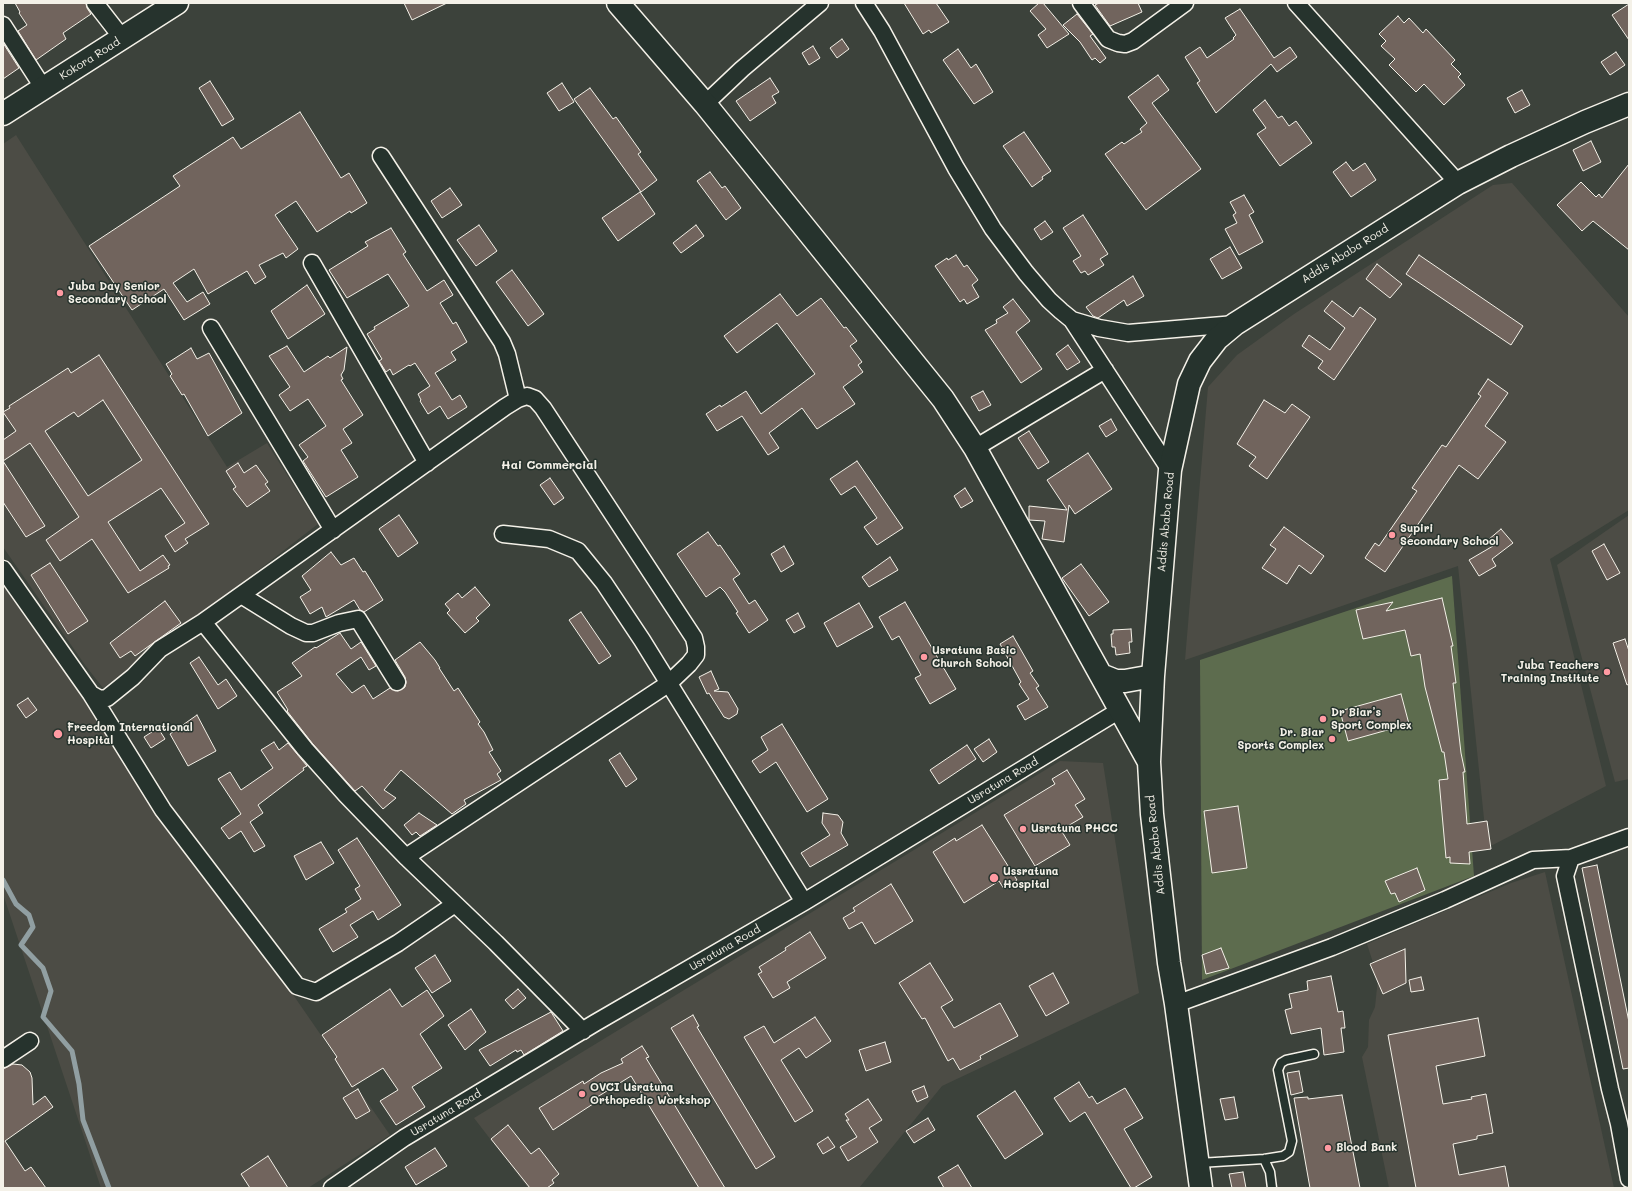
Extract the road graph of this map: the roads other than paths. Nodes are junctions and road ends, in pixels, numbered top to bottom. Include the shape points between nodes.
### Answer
1 (96, 3) edge
2 (177, 3) edge
3 (618, 3) edge
4 (820, 3) edge
5 (864, 3) edge
6 (1081, 3) edge
7 (1185, 3) edge
8 (1296, 3) edge
9 (3, 25) edge
10 (123, 39) junction
11 (44, 89) junction
12 (705, 104) junction
13 (1629, 104) edge
14 (3, 114) edge
15 (381, 156) dead end
16 (1458, 183) junction
17 (312, 263) dead end
18 (1072, 320) junction
19 (1235, 324) junction
20 (211, 328) dead end
21 (1105, 370) junction
22 (518, 399) junction
23 (975, 448) junction
24 (427, 463) junction
25 (1170, 470) junction
26 (333, 530) junction
27 (503, 534) dead end
28 (3, 569) edge
29 (241, 595) junction
30 (203, 622) junction
31 (1101, 675) junction
32 (1153, 676) junction
33 (397, 682) dead end
34 (668, 684) junction
35 (91, 694) junction
36 (1120, 710) junction
37 (1149, 762) junction
38 (1629, 838) edge
39 (406, 857) junction
40 (1571, 858) junction
41 (804, 902) junction
42 (455, 904) junction
43 (1176, 1004) junction
44 (583, 1031) junction
45 (30, 1041) dead end
46 (1314, 1054) dead end
47 (3, 1059) edge
48 (1626, 1147) edge
49 (1264, 1159) junction
50 (1198, 1163) junction
51 (1629, 1179) edge
52 (332, 1188) edge
53 (1201, 1188) edge
54 (1272, 1188) edge

1 - 10 street
2 - 10 main road, Kokora Road
3 - 12 main road
4 - 12 street
5 - 18 street via 993,229 1026,274 1049,300
6 - 7 street via 1108,39 1125,44 1133,41
8 - 16 street
9 - 11 street
10 - 11 main road, Kokora Road
11 - 14 main road, Kokora Road
12 - 23 main road via 938,393
13 - 16 main road, Addis Ababa Road via 1511,156
15 - 22 street via 502,342
16 - 19 main road, Addis Ababa Road
17 - 24 street
18 - 19 street via 1104,330 1128,333
18 - 21 street
19 - 25 main road, Addis Ababa Road via 1217,339 1200,361 1189,384
20 - 26 street
21 - 23 street
21 - 25 street
22 - 24 street
22 - 34 street via 527,396 543,408 694,638 696,656
23 - 31 main road
24 - 26 street
25 - 32 main road, Addis Ababa Road
26 - 29 street
27 - 34 street via 549,539 578,551 608,590
28 - 35 street
29 - 30 street
29 - 33 street via 306,633 358,619
30 - 35 street via 160,649 133,677 107,698 100,699
30 - 39 street via 305,749
31 - 32 main road via 1116,681
31 - 36 main road
32 - 37 main road, Addis Ababa Road
34 - 39 street
34 - 41 street
35 - 42 street via 163,810 297,986 316,992 398,943
36 - 37 main road
36 - 41 street, Usratuna Road
37 - 43 main road, Addis Ababa Road via 1153,827 1168,963
38 - 40 street
39 - 42 street
40 - 43 street via 1533,860 1332,947
40 - 48 street via 1565,876
41 - 44 street, Usratuna Road
42 - 44 street
43 - 50 main road, Addis Ababa Road
44 - 52 street, Usratuna Road via 404,1138
45 - 47 street
46 - 49 lane via 1281,1063 1278,1070 1292,1146 1283,1156
48 - 51 street
49 - 50 lane
49 - 54 lane via 1270,1172
50 - 53 main road, Addis Ababa Road

